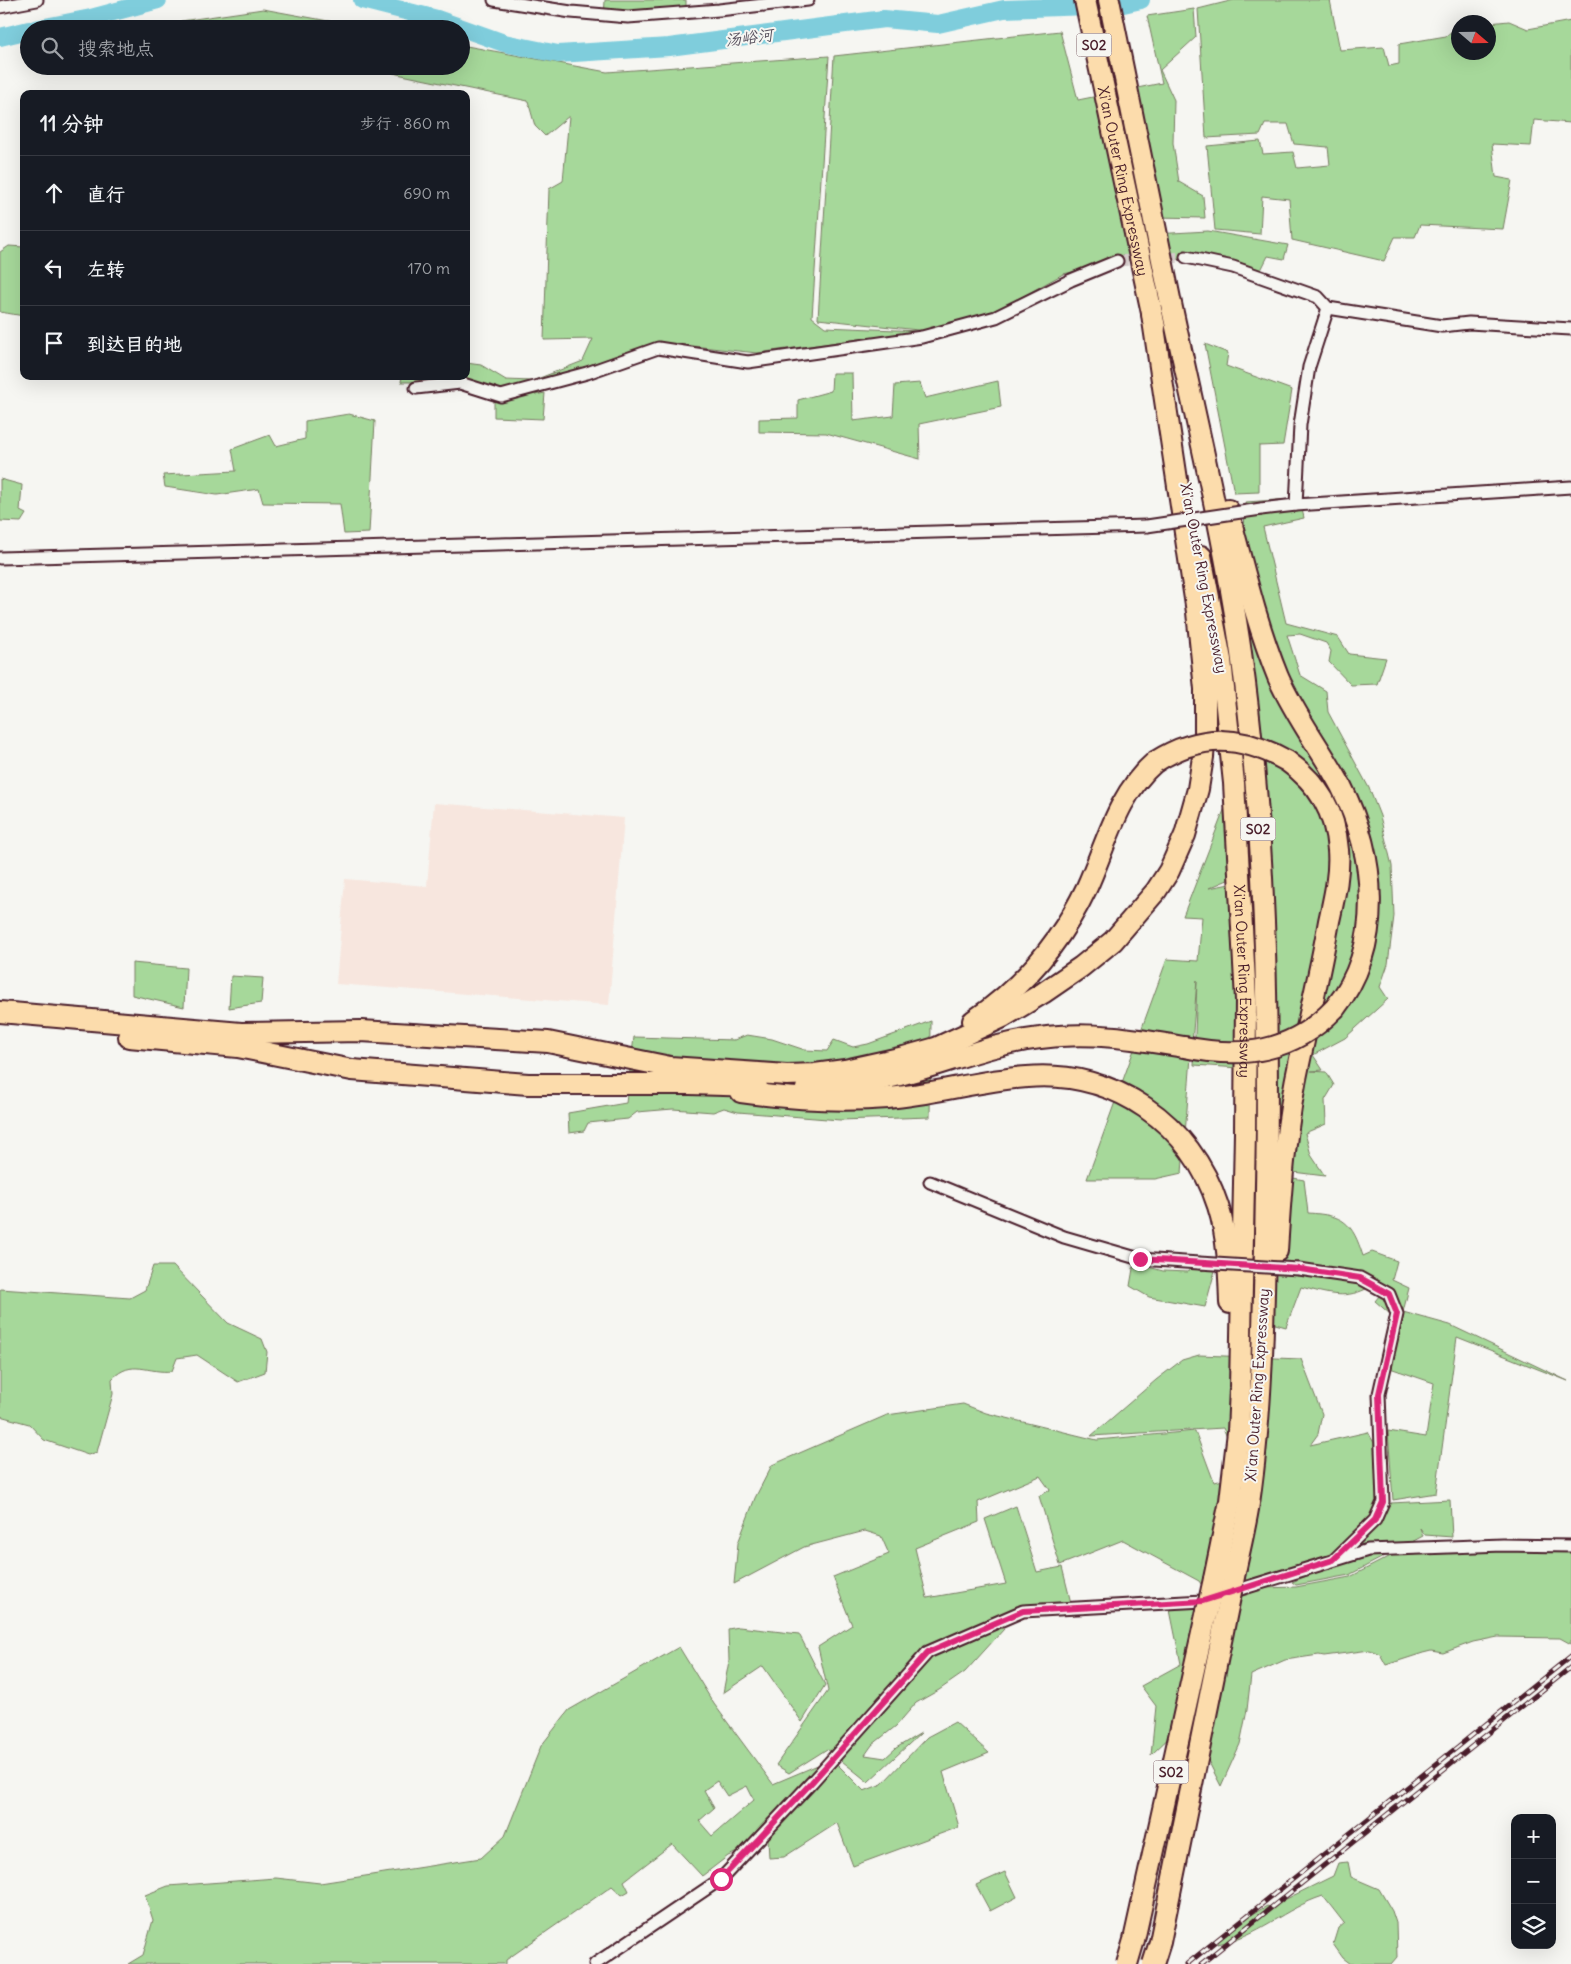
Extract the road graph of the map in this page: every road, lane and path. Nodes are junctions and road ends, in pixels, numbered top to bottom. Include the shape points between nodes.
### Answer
1 (37, 0) edge
2 (494, 0) edge
3 (808, 0) edge
4 (1085, 0) edge
5 (1109, 0) edge
6 (0, 7) edge
7 (1186, 257) tunnel mouth
8 (1117, 261) tunnel mouth
9 (1328, 308) junction
10 (1152, 314) junction
11 (1571, 329) edge
12 (1181, 349) junction
13 (416, 388) dead end
14 (1571, 487) edge
15 (1296, 505) junction
16 (0, 558) edge
17 (0, 1012) edge
18 (0, 1025) edge
19 (904, 1057) junction
20 (690, 1084) junction
21 (930, 1182) dead end
22 (1248, 1504) junction
23 (1228, 1515) junction
24 (1571, 1546) edge
25 (1333, 1560) junction
26 (1224, 1580) junction
27 (595, 1964) edge
28 (1127, 1964) edge
29 (1153, 1964) edge

1 - 6 street
2 - 3 street via 628,17
4 - 10 highway, Xi'an Outer Ring Expressway / S02
5 - 12 highway, Xi'an Outer Ring Expressway / S02
7 - 9 street via 1233,267 1318,297
8 - 13 street via 996,317 922,337 748,362 658,348 586,373 501,396 460,383
9 - 11 street via 1442,326 1469,323
9 - 15 street via 1309,367 1300,426
10 - 19 highway via 1197,612 1205,689 1203,758 1185,835 1156,892 1129,924 1097,954 1050,989 1003,1017 954,1040
10 - 23 highway, Xi'an Outer Ring Expressway / S02 via 1221,660 1238,834 1246,1000 1246,1132 1238,1432
12 - 20 highway, bridge via 1261,631 1287,695 1346,796 1363,849 1369,879 1368,934 1354,981 1319,1024 1305,1034 1269,1049 1222,1053 1113,1036 1058,1036 1019,1041 910,1073 844,1086 792,1088
12 - 22 highway, Xi'an Outer Ring Expressway / S02 via 1225,556 1241,653 1261,874 1268,1073 1262,1344
14 - 15 street
15 - 16 street, bridge via 1147,526
17 - 19 highway via 241,1033 361,1031 548,1042 670,1067 786,1075 837,1072
18 - 20 highway via 238,1047 352,1070 528,1084
19 - 22 highway, bridge via 974,1020 1009,994 1036,965 1073,914 1121,804 1139,777 1156,762 1187,746 1219,740 1255,745 1287,761 1309,779 1326,803 1336,832 1339,864 1293,1092 1280,1201 1269,1381
20 - 23 highway via 829,1101 890,1098 1027,1077 1058,1077 1108,1087 1157,1116 1176,1133 1197,1160 1213,1190 1223,1223 1230,1326
21 - 25 street, bridge via 1064,1237 1140,1259 1300,1269 1360,1278 1389,1294 1397,1314 1379,1394 1383,1502 1375,1520
22 - 26 highway, Xi'an Outer Ring Expressway / S02
23 - 26 highway, Xi'an Outer Ring Expressway / S02
24 - 25 street via 1368,1550
25 - 27 street via 1203,1601 1023,1611 928,1652 721,1879
26 - 28 highway, Xi'an Outer Ring Expressway / S02, bridge
26 - 29 highway, Xi'an Outer Ring Expressway / S02, bridge via 1160,1942

